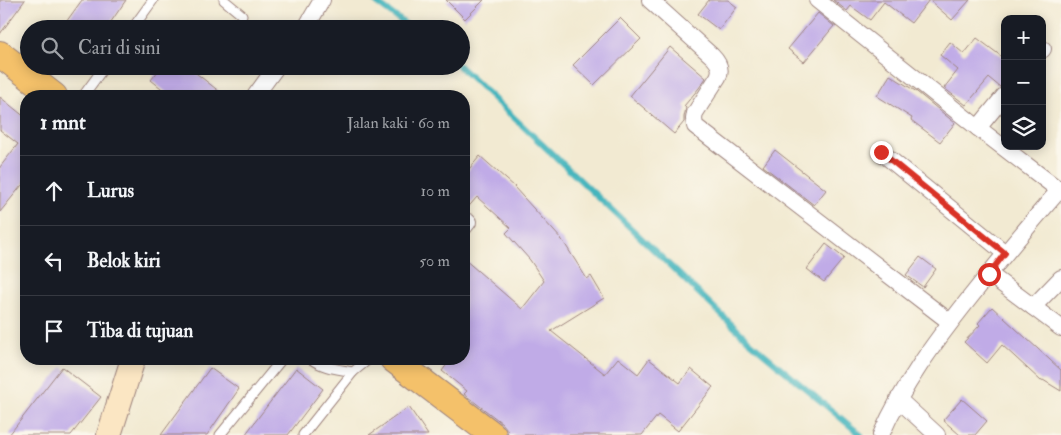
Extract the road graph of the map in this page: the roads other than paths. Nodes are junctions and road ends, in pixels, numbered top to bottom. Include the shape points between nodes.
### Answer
1 (153, 0) edge
2 (224, 0) edge
3 (322, 0) edge
4 (650, 0) edge
5 (817, 0) edge
6 (242, 15) dead end
7 (139, 20) edge
8 (310, 20) edge
9 (1, 58) edge
10 (20, 72) edge
11 (25, 75) edge
12 (98, 75) edge
13 (270, 75) edge
14 (46, 90) edge
15 (87, 90) edge
16 (259, 90) edge
17 (1001, 100) edge
18 (978, 128) junction
19 (881, 152) dead end
20 (1060, 189) edge
21 (1005, 253) junction
22 (989, 274) junction
23 (1061, 278) edge
24 (1033, 307) junction
25 (950, 322) junction
26 (1061, 328) edge
27 (131, 365) edge
28 (277, 365) edge
29 (322, 365) edge
30 (362, 365) edge
31 (402, 365) edge
32 (353, 372) junction
33 (895, 405) junction
34 (109, 435) edge
35 (220, 435) edge
36 (303, 435) edge
37 (493, 435) edge
38 (881, 435) edge
39 (937, 435) edge

1 - 7 lane
2 - 6 lane
3 - 8 street
4 - 25 street via 720,66 721,72 695,113 695,126
5 - 18 street
9 - 10 main road
11 - 14 main road
12 - 15 lane
13 - 16 street
17 - 18 street
18 - 20 street
19 - 21 street
20 - 21 street
21 - 22 street
22 - 24 street
22 - 25 street
23 - 24 street
24 - 26 street
25 - 33 street
27 - 34 street
28 - 35 lane
29 - 32 lane
30 - 32 lane
31 - 37 main road
32 - 36 lane
33 - 38 street
33 - 39 street

